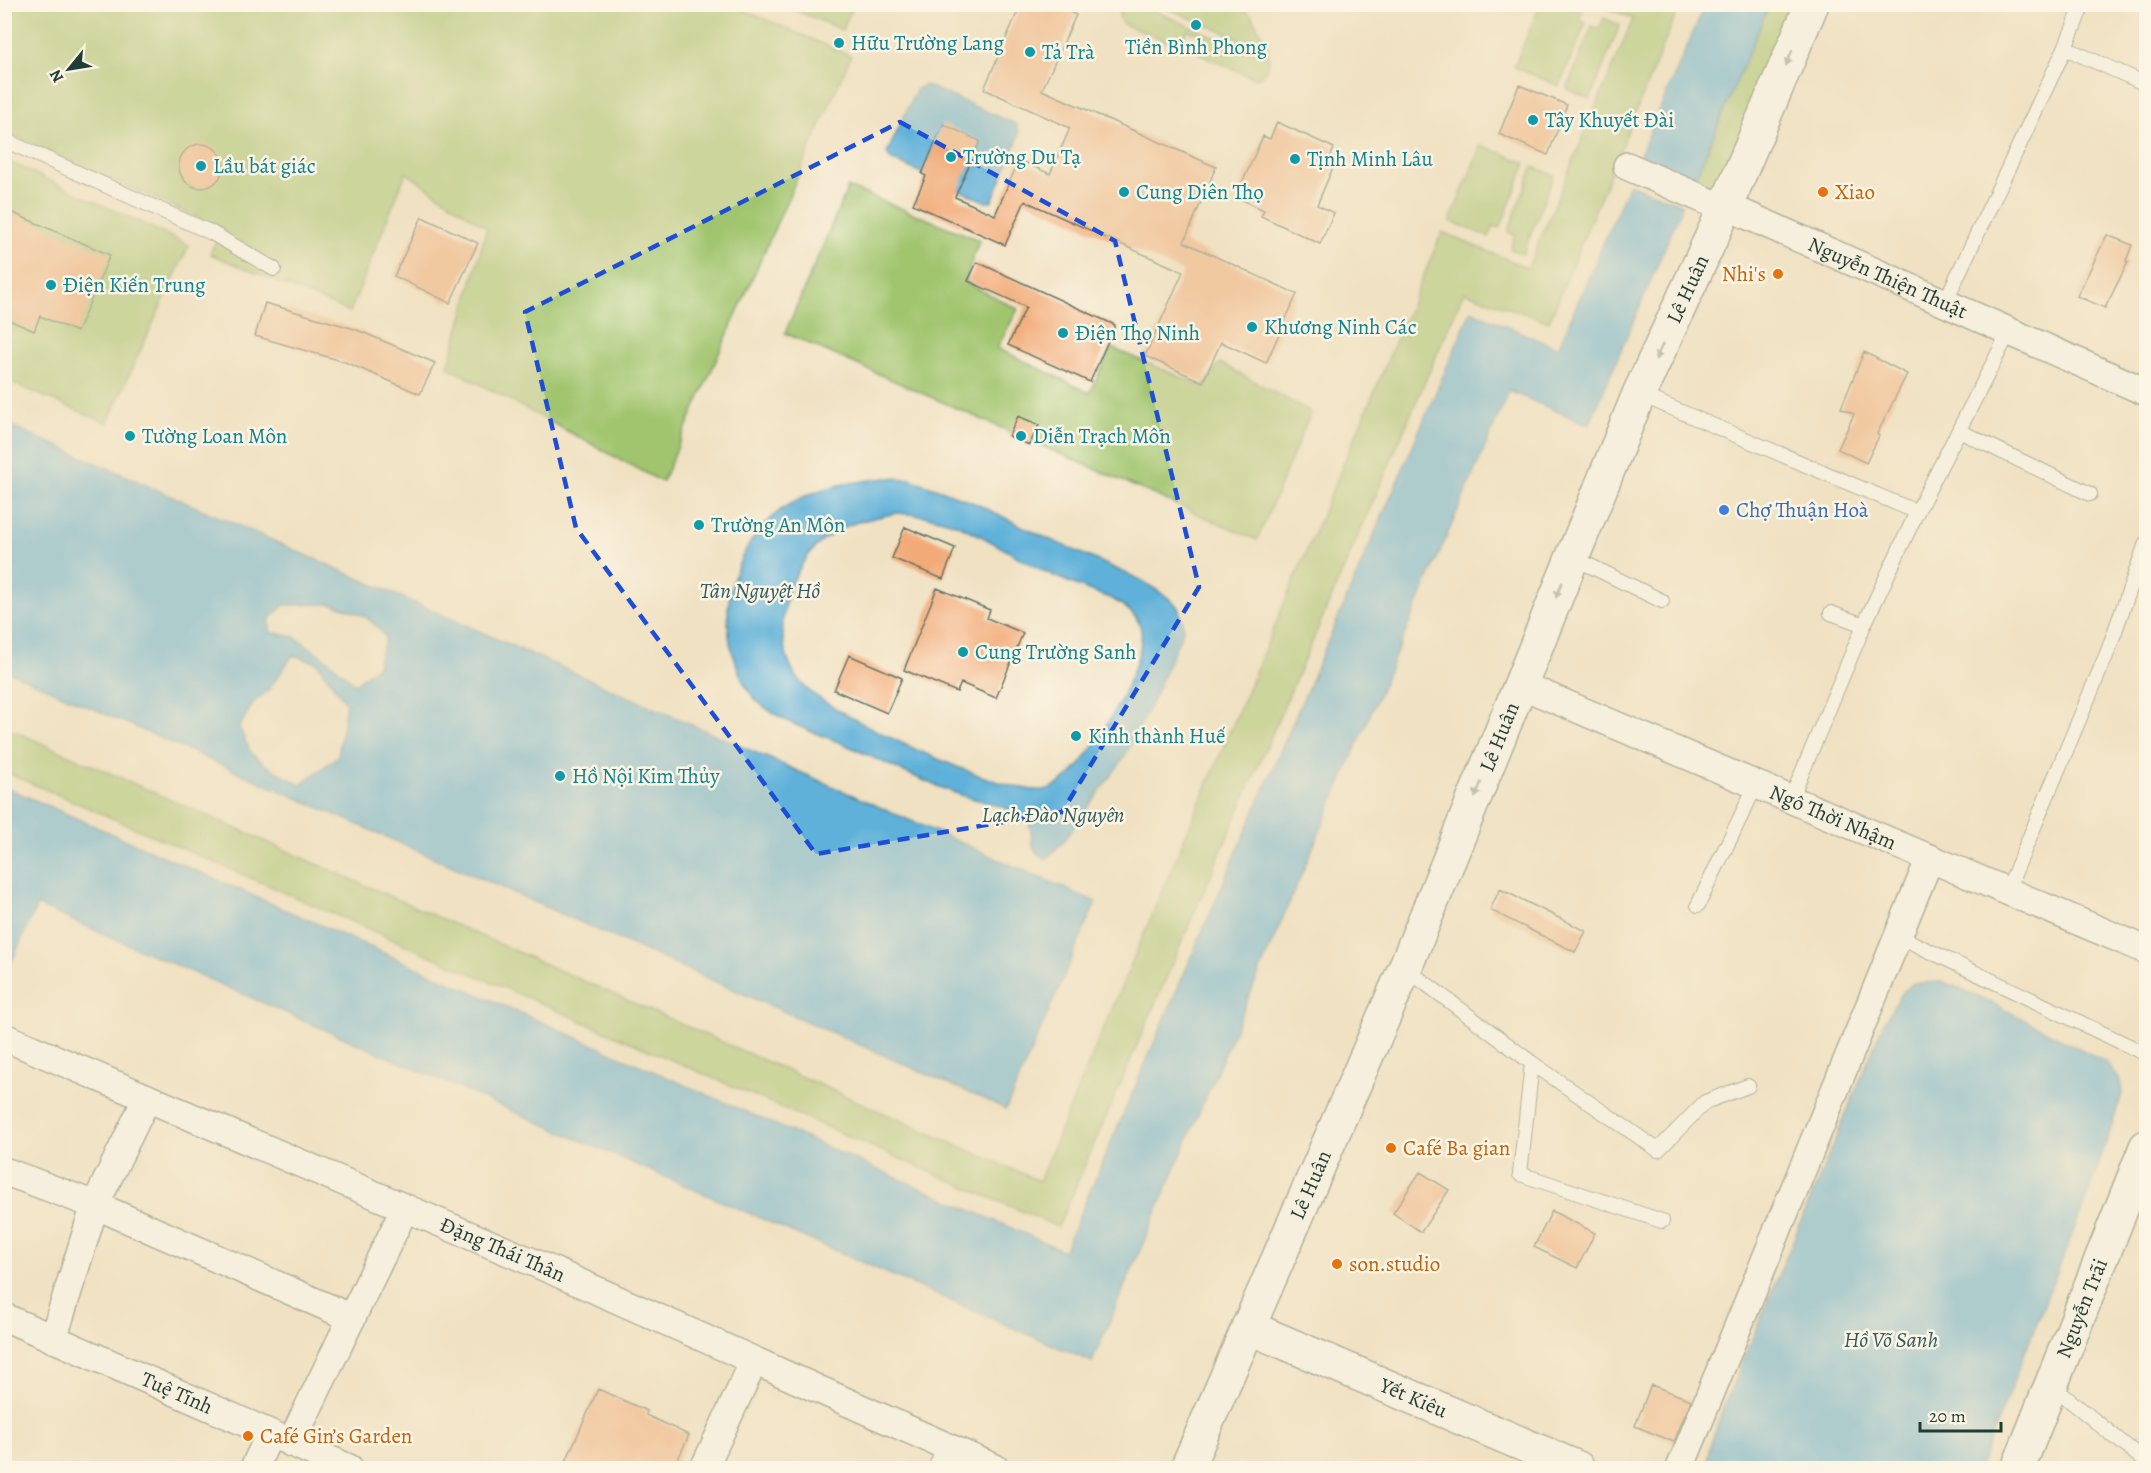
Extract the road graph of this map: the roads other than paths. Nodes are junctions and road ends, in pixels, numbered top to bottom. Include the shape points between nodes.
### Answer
1 (1812, 4) edge
2 (2083, 4) edge
3 (2065, 48) junction
4 (2146, 84) edge
5 (4, 140) edge
6 (1627, 166) dead end
7 (1726, 206) junction
8 (274, 269) dead end
9 (1945, 302) junction
10 (2010, 330) junction
11 (2146, 392) edge
12 (1639, 394) junction
13 (1959, 430) junction
14 (2090, 494) dead end
15 (1917, 512) junction
16 (2146, 543) edge
17 (1572, 557) junction
18 (1662, 601) dead end
19 (1831, 613) dead end
20 (1864, 625) junction
21 (1521, 685) junction
22 (1756, 785) junction
23 (1791, 799) junction
24 (1929, 858) junction
25 (2007, 891) junction
26 (1698, 905) dead end
27 (1898, 936) junction
28 (2146, 950) edge
29 (1406, 968) junction
30 (4, 1037) edge
31 (2146, 1054) edge
32 (1532, 1063) junction
33 (1748, 1086) dead end
34 (147, 1098) junction
35 (2146, 1147) edge
36 (4, 1171) edge
37 (95, 1205) junction
38 (405, 1208) junction
39 (1662, 1221) dead end
40 (4, 1317) edge
41 (352, 1318) junction
42 (1248, 1327) junction
43 (53, 1339) junction
44 (754, 1361) junction
45 (2052, 1386) junction
46 (281, 1438) junction
47 (941, 1457) edge
48 (2146, 1462) edge
49 (254, 1468) edge
50 (349, 1468) edge
51 (704, 1468) edge
52 (995, 1468) edge
53 (1187, 1468) edge
54 (1578, 1468) edge
55 (1680, 1468) edge
56 (2018, 1468) edge

1 -> 7 street, Lê Huân
2 - 3 lane
3 - 4 lane
3 - 9 lane
5 - 8 lane via 212,233
6 - 7 street, Nguyễn Thiện Thuật
7 - 9 street, Nguyễn Thiện Thuật
7 -> 12 street, Lê Huân
9 - 10 street, Nguyễn Thiện Thuật
10 - 11 street, Nguyễn Thiện Thuật
10 - 13 lane
12 - 15 lane
12 - 17 street, Lê Huân
13 - 14 lane
13 - 15 lane
15 - 20 lane
16 - 25 lane via 2108,651
17 - 18 lane
17 -> 21 street, Lê Huân
19 - 20 lane
20 - 23 lane
21 - 22 street, Ngô Thời Nhậm
21 -> 29 street, Lê Huân
22 - 23 street, Ngô Thời Nhậm
22 - 26 lane
23 - 24 street, Ngô Thời Nhậm
24 - 25 street, Ngô Thời Nhậm
24 - 27 street
25 - 28 street, Ngô Thời Nhậm
27 - 31 lane
27 - 55 street
29 - 32 lane
29 - 42 street, Lê Huân
30 - 34 street, Đặng Thái Thân
32 - 33 lane via 1658,1150 1705,1102
32 - 39 lane via 1520,1174
34 - 37 street
34 - 38 street, Đặng Thái Thân
35 - 45 street, Nguyễn Trãi
36 - 37 street
37 - 41 street
37 - 43 street
38 - 41 street
38 - 44 street, Đặng Thái Thân
40 - 43 street, Tuệ Tĩnh
41 - 46 street
42 - 53 street, Lê Huân
42 - 54 street, Yết Kiêu
43 - 46 street, Tuệ Tĩnh
44 - 47 street, Đặng Thái Thân
44 - 51 street
45 - 48 lane
45 - 56 street, Nguyễn Trãi
46 - 49 street
46 - 50 street, Tuệ Tĩnh
47 - 52 street, Đặng Thái Thân

